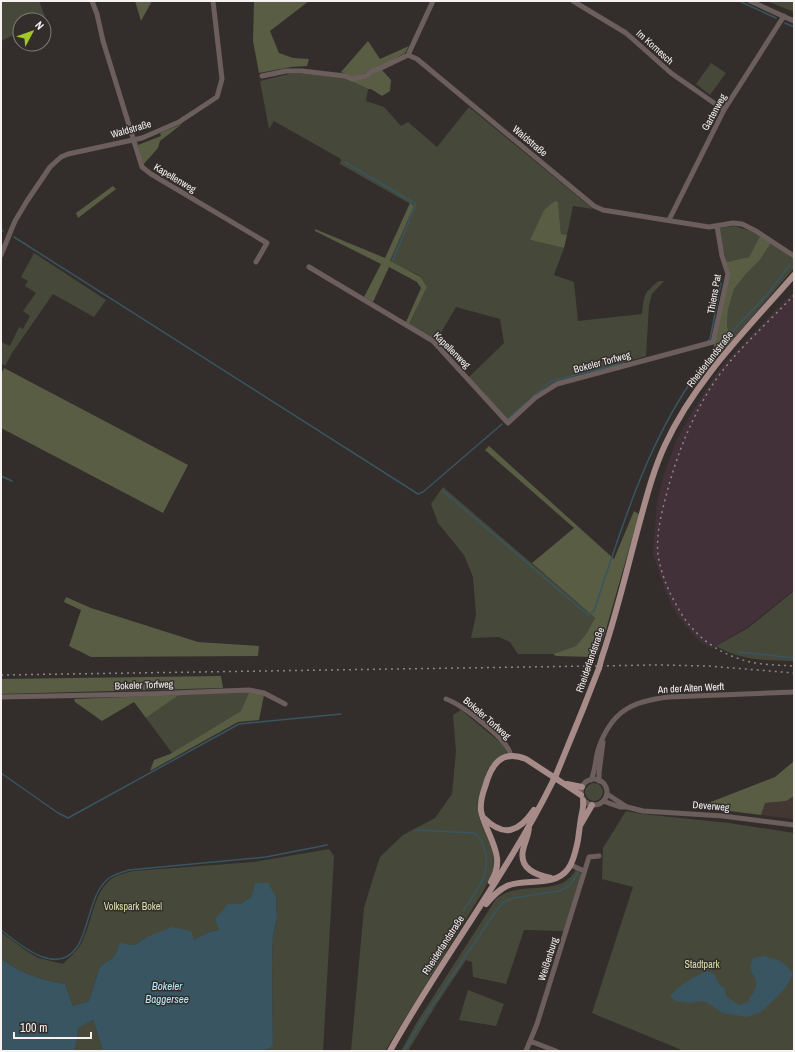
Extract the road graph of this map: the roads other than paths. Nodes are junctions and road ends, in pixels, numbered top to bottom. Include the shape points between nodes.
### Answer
1 (92, 1) edge
2 (213, 1) edge
3 (432, 1) edge
4 (573, 1) edge
5 (750, 1) edge
6 (784, 16) junction
7 (794, 21) edge
8 (408, 55) junction
9 (262, 76) dead end
10 (724, 110) junction
11 (133, 140) junction
12 (669, 220) junction
13 (717, 226) junction
14 (1, 255) edge
15 (794, 256) edge
16 (256, 262) dead end
17 (309, 268) dead end
18 (794, 275) edge
19 (713, 342) joint
20 (508, 423) joint
21 (794, 692) edge
22 (1, 697) edge
23 (446, 699) dead end
24 (285, 704) dead end
25 (604, 735) junction
26 (511, 756) junction
27 (591, 780) junction
28 (599, 781) junction
29 (564, 783) junction
30 (582, 787) junction
31 (606, 794) junction
32 (582, 798) junction
33 (603, 801) junction
34 (541, 804) junction
35 (592, 805) junction
36 (627, 807) junction
37 (482, 816) junction
38 (794, 825) edge
39 (529, 826) junction
40 (581, 826) junction
41 (599, 856) dead end
42 (570, 864) junction
43 (584, 871) junction
44 (552, 878) junction
45 (487, 896) junction
46 (478, 910) junction
47 (530, 1041) junction
48 (390, 1051) edge
49 (526, 1051) edge
50 (556, 1051) edge

1 - 11 street, Kapellenweg via 98,14 103,41
2 - 11 street, Waldstraße via 222,79 216,97 179,122
3 - 8 street
4 - 10 street, Im Kornesch via 626,33 670,73
5 - 6 street
6 - 7 street
6 - 10 street, Gartenweg
8 - 9 street via 366,76 352,79 302,71
8 - 12 street, Waldstraße via 417,59 594,206 603,210
10 - 12 street, Gartenweg
11 - 14 street, Waldstraße via 60,158 50,167 27,201 15,221
11 - 16 street, Kapellenweg via 142,167 151,174 268,243
12 - 13 street, Waldstraße
13 - 15 street, Waldstraße via 742,224
13 - 19 street, Thiens Pat via 728,274
17 - 20 street, Kapellenweg via 433,341
18 - 34 main road, Rheiderlandstraße, bridge via 709,374 665,446 647,494 599,668 556,775
19 - 20 street, Bokeler Torfweg via 557,384 535,398
21 - 25 street, An der Alten Werft via 649,699 622,711
22 - 24 street, Bokeler Torfweg via 249,690 264,693
23 - 26 street, Bokeler Torfweg via 455,702 494,734 508,748
25 - 27 street, An der Alten Werft
25 - 28 street, An der Alten Werft
26 - 29 main road via 526,759
26 - 37 main road via 495,764 489,774 480,804
27 - 28 street
27 - 30 street
28 - 31 street via 605,786
29 - 30 main road
29 - 32 main road
30 - 32 street
31 - 33 street
31 - 36 street, Deverweg
32 - 35 street
32 - 40 main road via 584,804
33 - 35 street
33 - 36 street, Deverweg
34 - 37 main road via 522,825 511,830 495,828
34 - 39 main road, Rheiderlandstraße
35 - 40 main road
36 - 38 street, Deverweg via 643,811 723,816
37 - 45 main road via 497,858 494,877 486,889
39 - 44 main road via 530,834 523,851 525,865 534,874
39 - 45 main road, Rheiderlandstraße
40 - 42 main road
41 - 43 street, Weißenburg via 589,857
42 - 43 street
42 - 44 main road via 564,874
43 - 47 street, Weißenburg via 563,944
44 - 46 main road via 543,882 506,886
45 - 46 main road, Rheiderlandstraße
46 - 48 main road, Rheiderlandstraße via 420,999
47 - 49 street, Weißenburg
47 - 50 street

